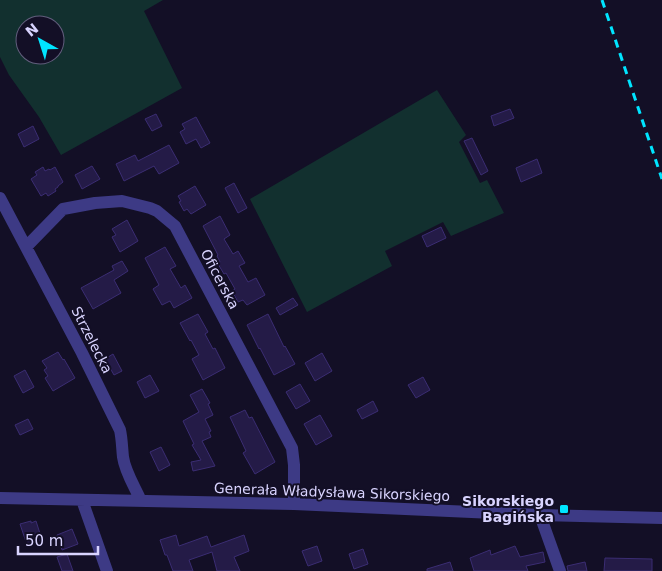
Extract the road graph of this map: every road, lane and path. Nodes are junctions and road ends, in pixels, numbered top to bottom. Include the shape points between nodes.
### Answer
1 (0, 198) edge
2 (26, 246) junction
3 (0, 498) edge
4 (82, 500) junction
5 (141, 501) junction
6 (294, 504) junction
7 (540, 515) junction
8 (662, 518) edge
9 (107, 571) edge
10 (560, 571) edge

1 - 2 street, Strzelecka
2 - 5 street, Strzelecka via 120,430 126,470
2 - 6 street, Oficerska via 63,209 95,203 122,201 139,204 157,211 175,226 292,448
3 - 4 street, Generała Władysława Sikorskiego
4 - 5 street, Generała Władysława Sikorskiego
4 - 9 street
5 - 6 street, Generała Władysława Sikorskiego
6 - 7 street, Generała Władysława Sikorskiego
7 - 8 street, Generała Władysława Sikorskiego
7 - 10 street

